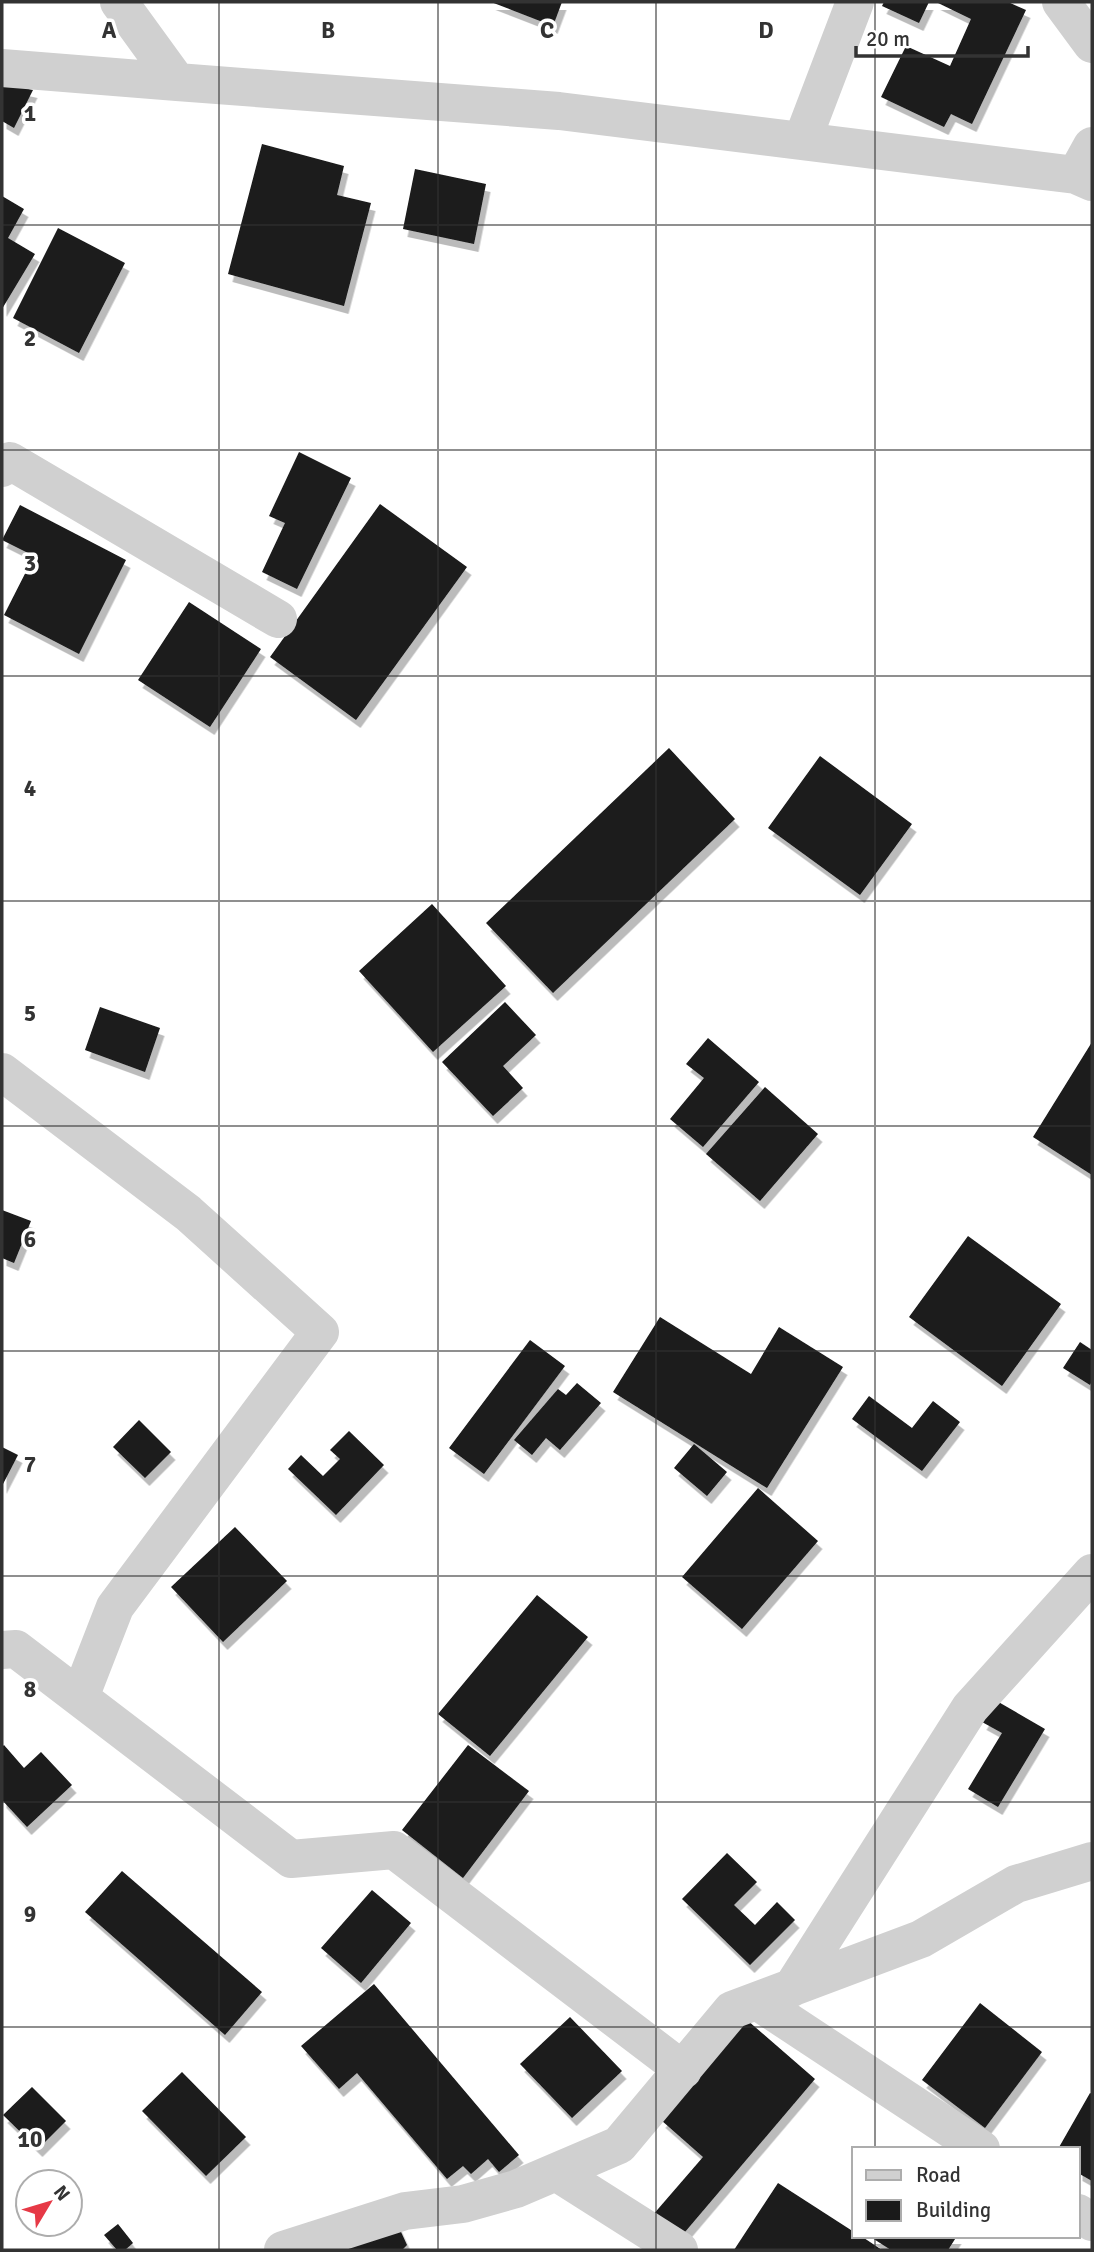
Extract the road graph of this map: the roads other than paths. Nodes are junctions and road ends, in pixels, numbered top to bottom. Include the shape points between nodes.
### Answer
1 (119, 2) edge
2 (855, 2) edge
3 (1062, 2) edge
4 (1092, 44) edge
5 (2, 68) edge
6 (177, 82) junction
7 (802, 141) junction
8 (1087, 168) edge
9 (2, 468) edge
10 (278, 619) dead end
11 (2, 1072) edge
12 (1092, 1573) edge
13 (2, 1650) edge
14 (80, 1697) junction
15 (1092, 1861) edge
16 (774, 1994) junction
17 (683, 2070) junction
18 (978, 2147) edge
19 (556, 2172) junction
20 (283, 2250) edge
21 (679, 2250) edge

1 - 6 street
2 - 7 street
3 - 4 street
5 - 6 street
6 - 7 street via 559,111
7 - 8 street
9 - 10 street via 9,461
11 - 14 street via 188,1213 320,1332 115,1607
12 - 16 street via 970,1707
13 - 14 street via 16,1649
14 - 17 street via 290,1859 394,1850
15 - 16 street via 1016,1884 921,1939
16 - 17 street via 732,2010
16 - 18 street
17 - 19 street via 619,2146
19 - 20 street via 516,2189 463,2204 405,2210
19 - 21 street

